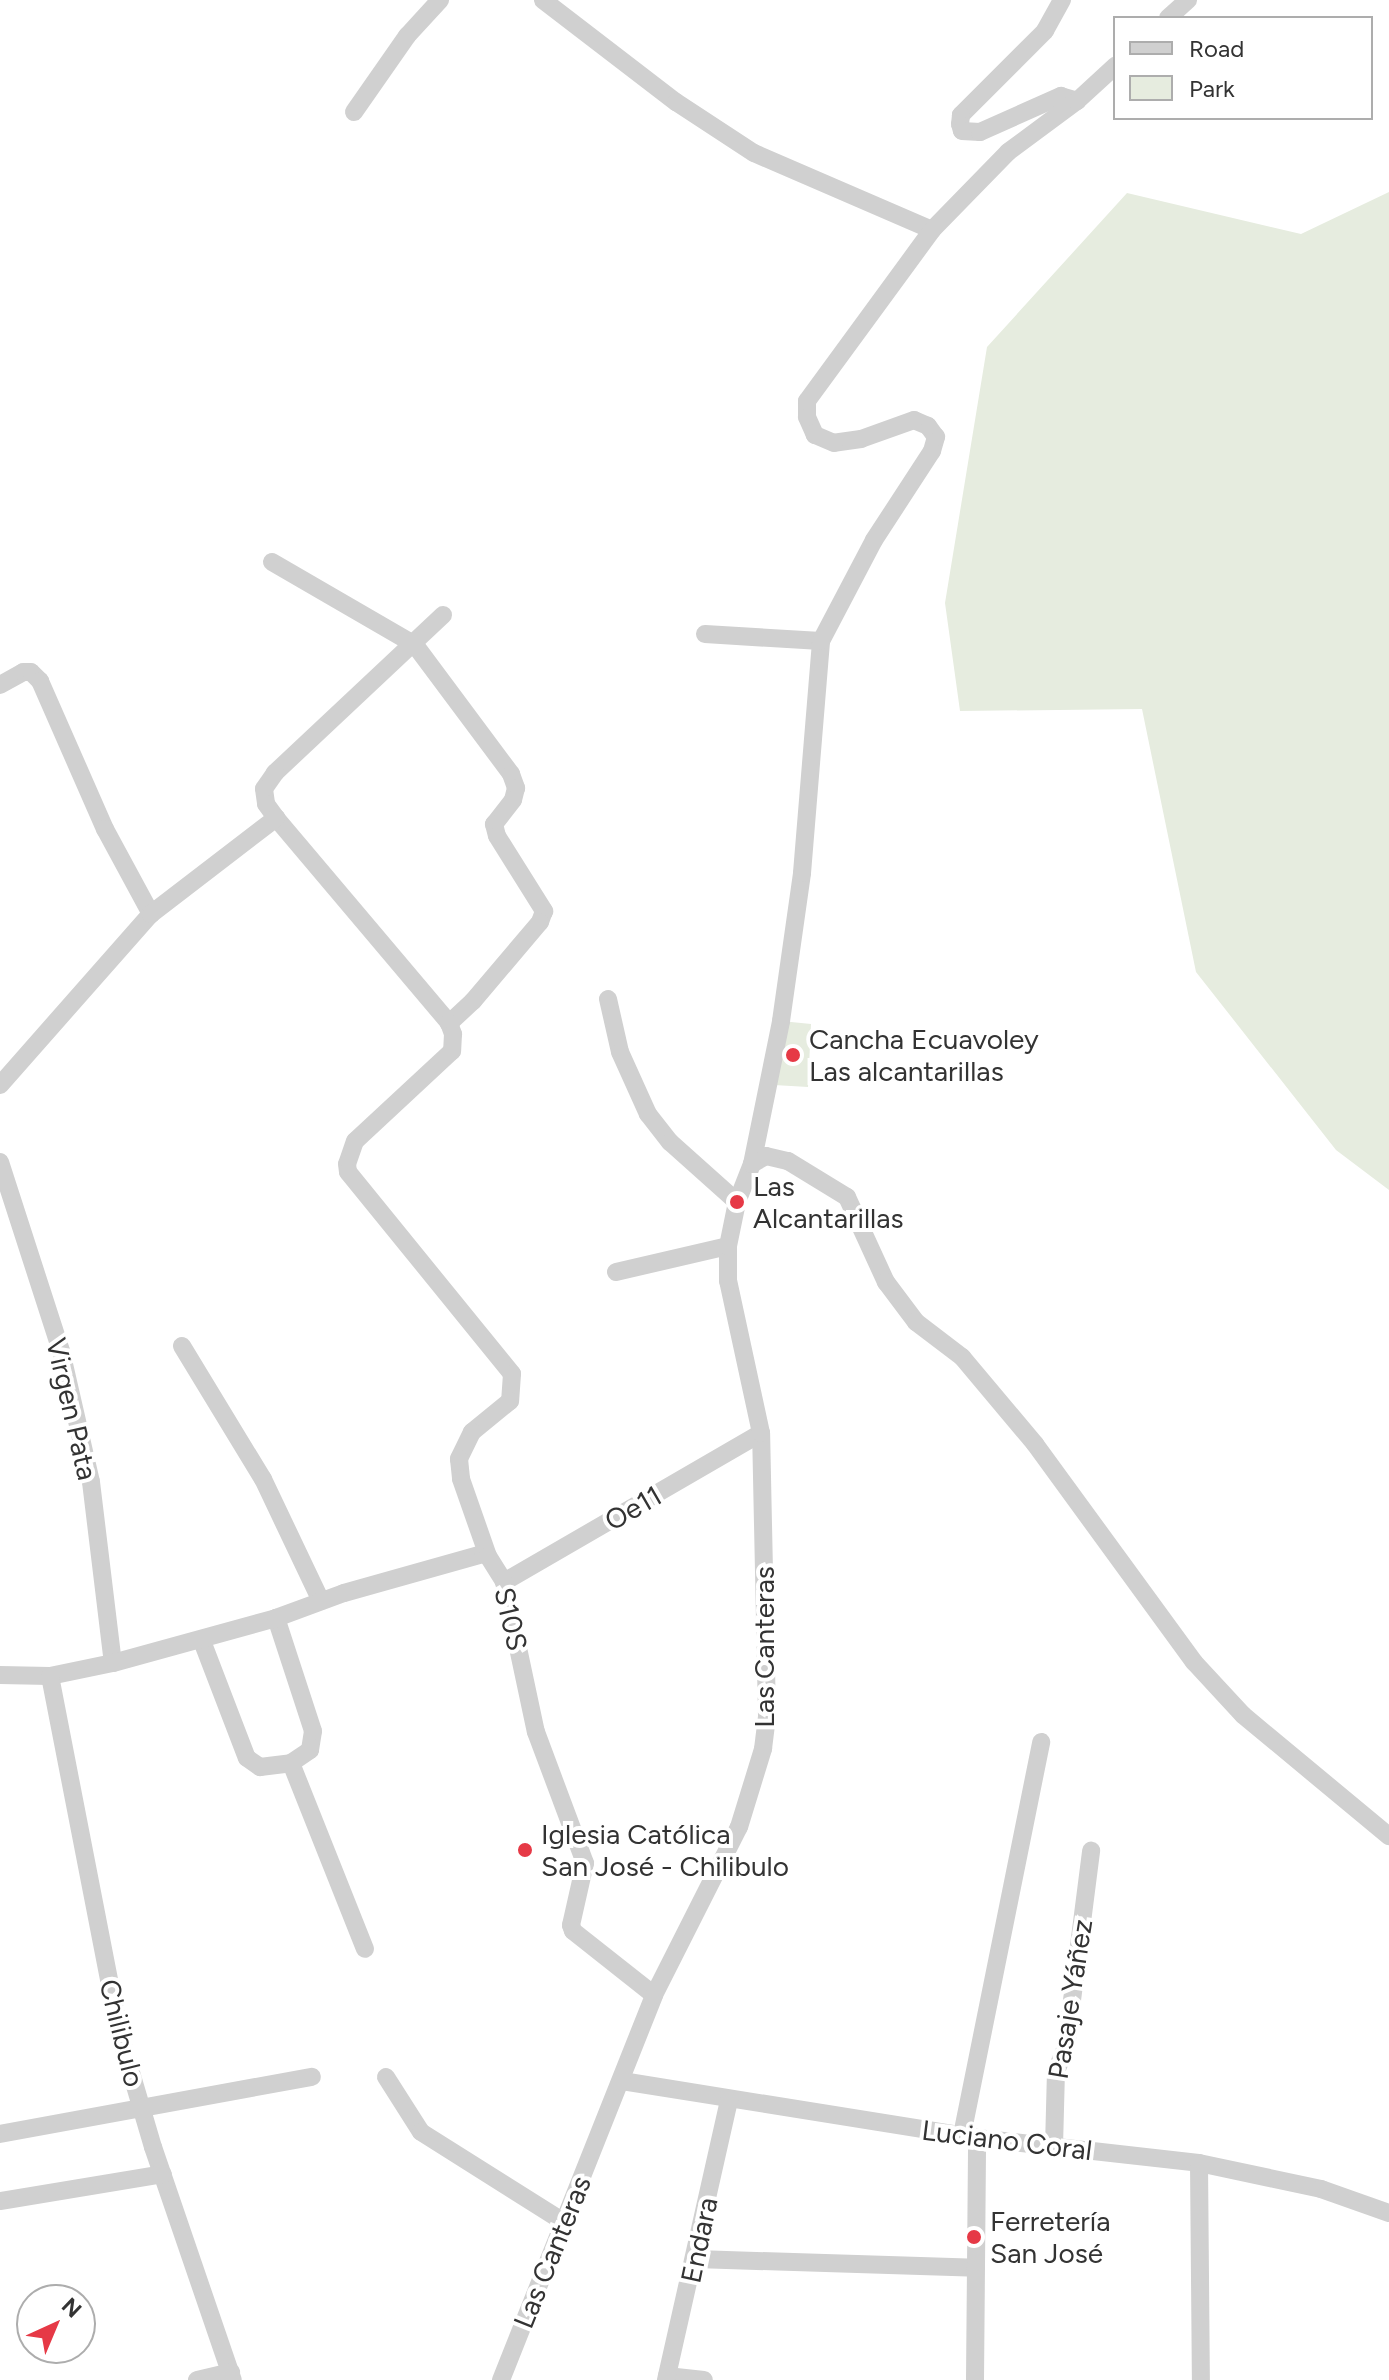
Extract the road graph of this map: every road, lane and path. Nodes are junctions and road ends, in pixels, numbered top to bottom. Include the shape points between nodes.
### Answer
1 (440, 0) edge
2 (543, 0) edge
3 (1062, 0) edge
4 (1188, 0) edge
5 (1170, 16) edge
6 (1113, 68) edge
7 (1077, 101) junction
8 (354, 112) dead end
9 (932, 230) junction
10 (272, 562) dead end
11 (443, 615) dead end
12 (705, 634) dead end
13 (821, 641) junction
14 (415, 645) junction
15 (0, 685) edge
16 (276, 818) junction
17 (151, 914) junction
18 (608, 999) dead end
19 (449, 1023) junction
20 (0, 1085) edge
21 (0, 1162) edge
22 (752, 1164) junction
23 (737, 1202) junction
24 (728, 1246) junction
25 (616, 1272) dead end
26 (182, 1346) dead end
27 (761, 1433) junction
28 (488, 1556) junction
29 (504, 1582) junction
30 (321, 1601) junction
31 (276, 1618) junction
32 (202, 1641) junction
33 (113, 1663) junction
34 (0, 1675) edge
35 (50, 1676) junction
36 (1041, 1742) dead end
37 (291, 1763) junction
38 (1389, 1836) edge
39 (1091, 1851) dead end
40 (365, 1949) dead end
41 (654, 1995) junction
42 (312, 2077) dead end
43 (386, 2077) dead end
44 (622, 2081) junction
45 (729, 2100) junction
46 (141, 2107) junction
47 (0, 2134) edge
48 (970, 2137) junction
49 (1054, 2147) junction
50 (1199, 2163) junction
51 (163, 2174) junction
52 (0, 2201) edge
53 (1389, 2213) edge
54 (564, 2222) junction
55 (696, 2259) junction
56 (976, 2268) junction
57 (232, 2376) edge
58 (666, 2378) edge
59 (197, 2380) edge
60 (501, 2380) edge
61 (704, 2380) edge
62 (975, 2380) edge
63 (1201, 2380) edge

1 - 8 street via 407,36
2 - 9 street via 676,102 754,153
3 - 7 street via 1045,31 961,115 960,124 962,131 980,132 1061,96
4 - 5 street
6 - 7 street
7 - 9 street via 1008,152
9 - 13 street via 807,401 815,435 834,443 914,420 936,437
10 - 14 street
11 - 14 street
12 - 13 street
13 - 22 street, Las Canteras via 802,873 781,1021
14 - 16 street via 275,773 264,789
14 - 19 street via 511,774 513,800 494,824 544,911 540,922
15 - 17 street via 23,672 40,681 105,829
16 - 17 street
16 - 19 street
17 - 20 street
18 - 23 street via 620,1052 648,1114 670,1142
19 - 28 street via 455,1040 452,1051 355,1141 347,1164 348,1172 512,1374 510,1401 472,1432 459,1459
21 - 33 street, Virgen Pata via 61,1351 91,1482
22 - 23 street, Las Canteras
22 - 38 street via 766,1156 788,1161 847,1197 886,1282 916,1322 962,1357 1035,1444 1194,1662 1243,1715
23 - 24 street, Las Canteras
24 - 25 street
24 - 27 street, Las Canteras via 728,1281
26 - 30 street via 263,1479
27 - 29 street, Oe11
27 - 41 street, Las Canteras via 767,1715 763,1749 739,1827
28 - 29 street, S10S
28 - 30 street, S10S
29 - 41 street, S10S via 536,1732 585,1863 573,1931
30 - 31 street, S10S
31 - 32 street, S10S
31 - 37 street via 313,1731 310,1750
32 - 33 street, S10S
32 - 37 street via 247,1758 260,1767
33 - 35 street, S10S
34 - 35 street, S10S
35 - 46 street, Chilibulo via 120,2035
36 - 48 street
37 - 40 street
39 - 49 street, Pasaje Yáñez via 1066,2047 1056,2071
41 - 44 street, Las Canteras
42 - 46 street
43 - 54 street via 413,2124 431,2140
44 - 45 street, Luciano Coral
44 - 54 street, Las Canteras
45 - 48 street, Luciano Coral
45 - 55 street, Endara
46 - 47 street
46 - 51 street, Chilibulo
48 - 49 street, Luciano Coral
48 - 56 street
49 - 50 street, Luciano Coral
50 - 53 street, Luciano Coral via 1321,2189
50 - 63 street
51 - 52 street
51 - 57 street, Chilibulo
54 - 60 street, Las Canteras
55 - 56 street
55 - 58 street, Endara
56 - 62 street
57 - 59 street
58 - 61 street

